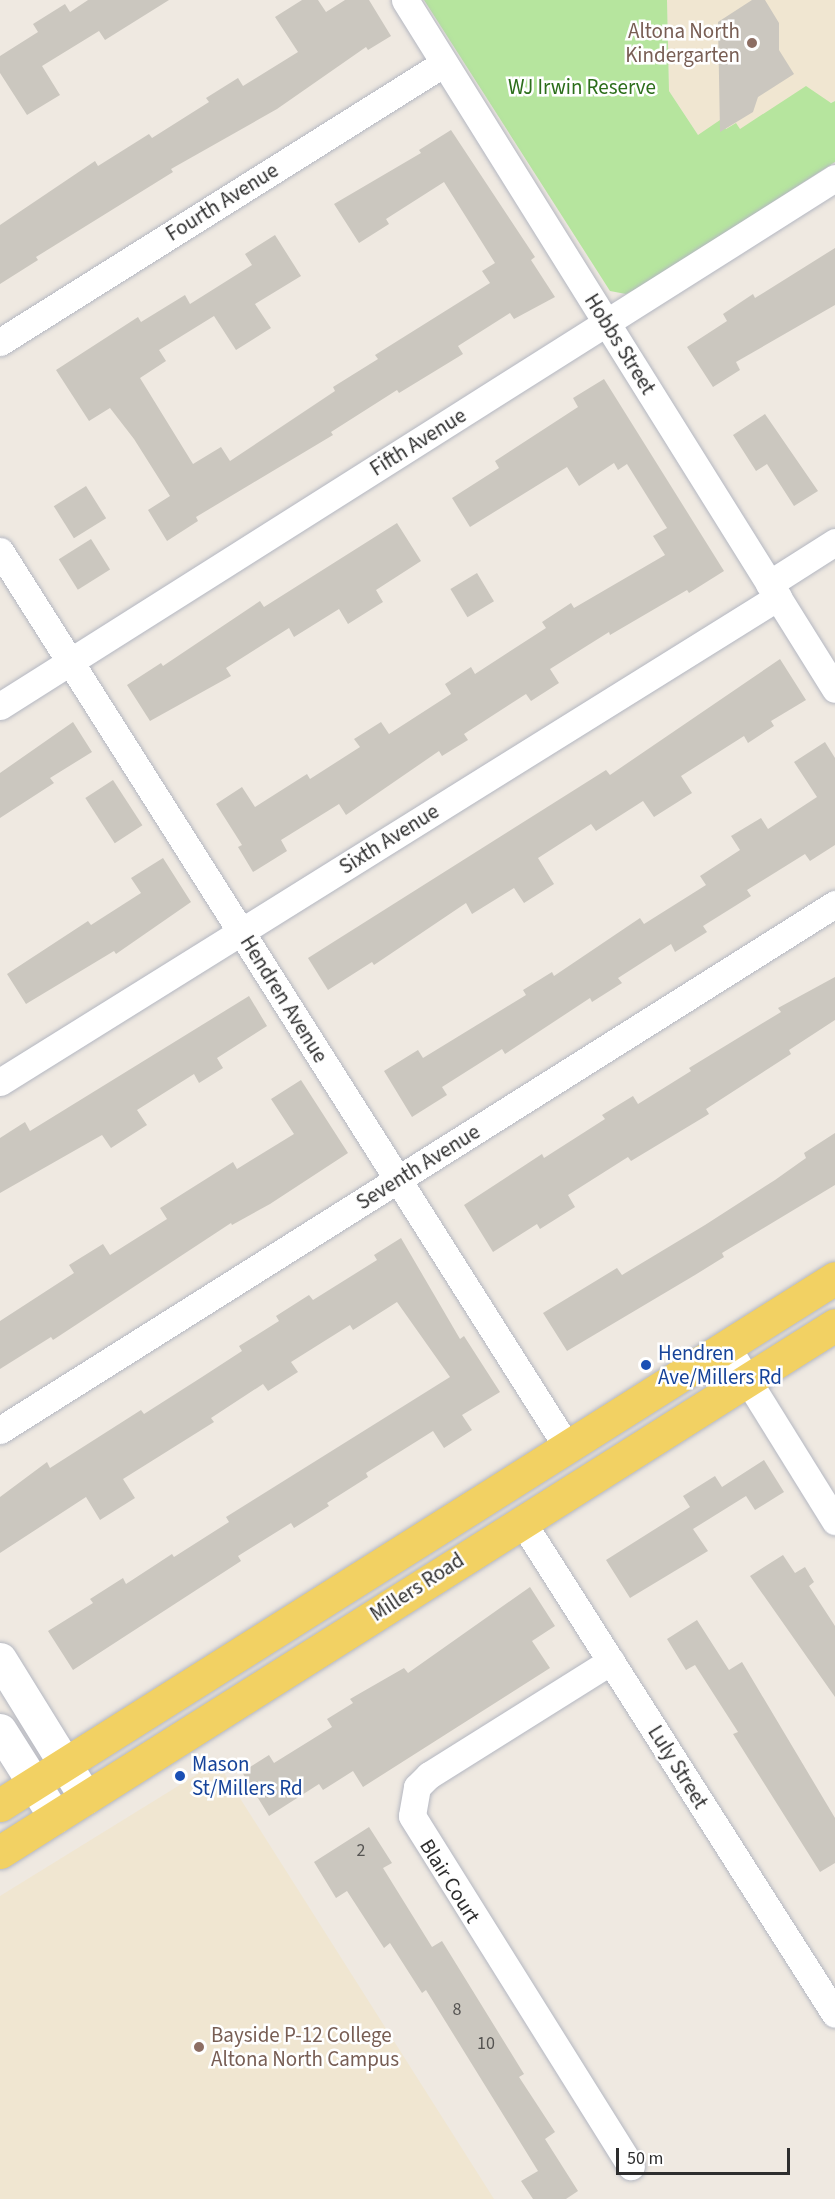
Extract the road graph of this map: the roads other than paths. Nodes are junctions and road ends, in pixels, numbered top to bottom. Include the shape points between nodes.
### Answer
1 (405, 0) edge
2 (444, 63) junction
3 (835, 178) edge
4 (607, 322) junction
5 (0, 342) edge
6 (835, 542) edge
7 (0, 551) edge
8 (773, 590) junction
9 (71, 661) junction
10 (835, 688) edge
11 (0, 706) edge
12 (835, 903) edge
13 (241, 931) junction
14 (0, 1082) edge
15 (398, 1180) junction
16 (835, 1278) edge
17 (835, 1324) edge
18 (727, 1347) junction
19 (747, 1380) junction
20 (0, 1430) edge
21 (567, 1447) junction
22 (521, 1520) junction
23 (835, 1521) edge
24 (0, 1659) edge
25 (611, 1661) junction
26 (0, 1730) edge
27 (64, 1762) junction
28 (34, 1782) junction
29 (86, 1798) junction
30 (0, 1805) edge
31 (56, 1817) junction
32 (0, 1852) edge
33 (835, 2014) edge
34 (631, 2166) dead end

1 - 2 street, Hobbs Street
2 - 4 street, Hobbs Street
2 - 5 street, Fourth Avenue
3 - 4 street, Fifth Avenue
4 - 8 street, Hobbs Street
4 - 9 street, Fifth Avenue
6 - 8 street, Sixth Avenue
7 - 9 street, Hendren Avenue
8 - 10 street, Hobbs Street
8 - 13 street, Sixth Avenue
9 - 11 street, Fifth Avenue
9 - 13 street, Hendren Avenue
12 - 15 street, Seventh Avenue
13 - 14 street, Sixth Avenue
13 - 15 street, Hendren Avenue
15 - 20 street, Seventh Avenue
15 - 21 street, Hendren Avenue
16 - 18 main road, Millers Road
17 - 19 main road, Millers Road
18 - 19 street
18 - 21 main road, Millers Road
19 - 22 main road, Millers Road
19 - 23 street
21 - 27 main road, Millers Road
22 - 25 street, Luly Street
22 - 29 main road, Millers Road
24 - 27 street
25 - 33 street, Luly Street
25 - 34 street, Blair Court via 429,1774 417,1787 412,1816 420,1835
26 - 28 street
27 - 28 main road, Millers Road
27 - 29 street
28 - 30 main road, Millers Road
28 - 31 street
29 - 31 main road, Millers Road
31 - 32 main road, Millers Road

